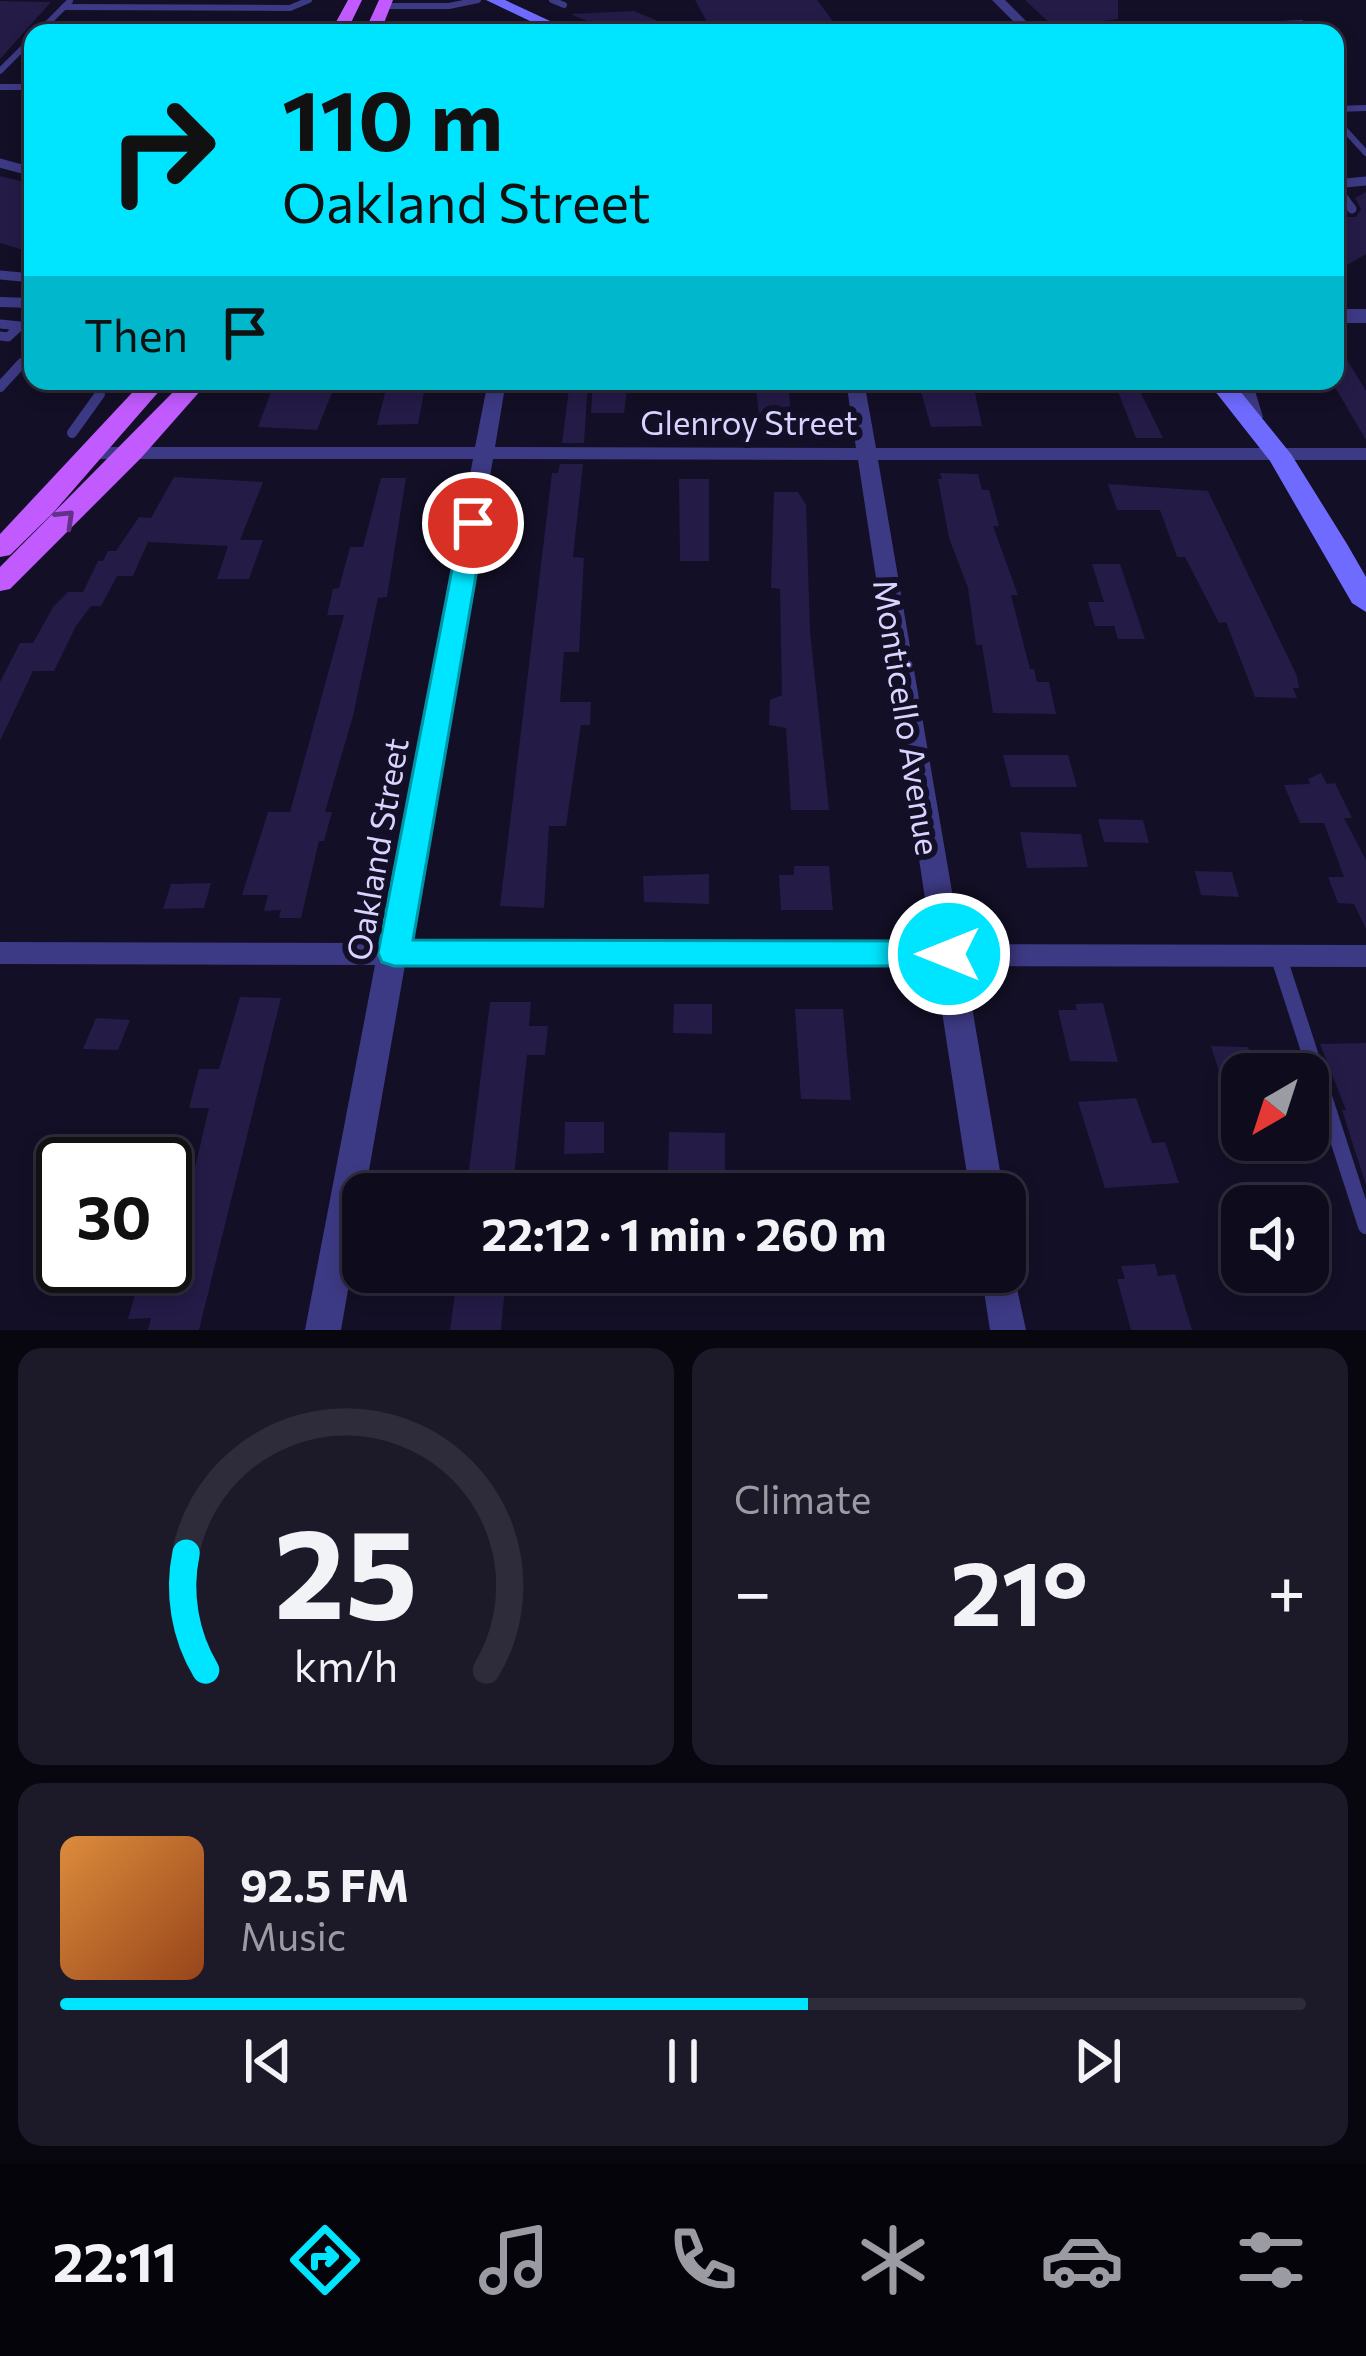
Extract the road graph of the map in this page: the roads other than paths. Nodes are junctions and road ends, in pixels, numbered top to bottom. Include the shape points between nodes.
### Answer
1 (309, 0) edge
2 (478, 0) edge
3 (552, 0) edge
4 (998, 0) edge
5 (502, 1) edge
6 (68, 3) edge
7 (385, 3) edge
8 (565, 5) dead end
9 (1299, 23) dead end
10 (46, 24) edge
11 (549, 24) edge
12 (1023, 24) edge
13 (1286, 24) edge
14 (22, 48) edge
15 (0, 71) edge
16 (1344, 129) edge
17 (1366, 153) edge
18 (1344, 198) edge
19 (1352, 209) dead end
20 (0, 324) edge
21 (0, 336) edge
22 (24, 353) edge
23 (24, 361) edge
24 (16, 370) junction
25 (0, 387) edge
26 (148, 390) edge
27 (189, 390) edge
28 (495, 390) edge
29 (856, 390) edge
30 (1228, 390) edge
31 (1246, 390) edge
32 (100, 394) dead end
33 (1253, 417) junction
34 (72, 433) dead end
35 (102, 444) junction
36 (140, 444) junction
37 (484, 453) junction
38 (866, 454) junction
39 (1281, 454) junction
40 (1366, 454) edge
41 (0, 549) edge
42 (0, 583) edge
43 (1366, 603) edge
44 (0, 953) edge
45 (394, 953) junction
46 (949, 954) junction
47 (1278, 955) junction
48 (1366, 956) edge
49 (984, 1173) edge
50 (1366, 1226) edge
51 (1002, 1293) edge
52 (322, 1330) edge
53 (1008, 1330) edge

1 - 6 lane via 290,8
2 - 7 lane
3 - 8 lane
4 - 12 street
5 - 11 main road
6 - 10 lane
9 - 13 street
14 - 15 lane
16 - 17 lane
18 - 19 lane
20 - 21 lane via 20,326
22 - 24 lane via 11,365
23 - 24 lane
24 - 25 lane
26 - 35 main road
27 - 36 main road
28 - 37 street, Oakland Street
29 - 38 street, Monticello Avenue
30 - 33 main road
31 - 33 street
32 - 34 lane
33 - 39 main road
35 - 36 street, Glenroy Street
35 - 41 main road
36 - 37 street, Glenroy Street
42 -> 36 main road
37 - 38 street, Glenroy Street
37 - 45 street, Oakland Street
38 - 39 street, Glenroy Street
38 - 46 street, Monticello Avenue
39 - 40 street, Glenroy Street
39 - 43 main road
44 - 45 street
45 - 46 street
45 - 52 street, Oakland Street
46 - 47 street
46 - 49 street, Monticello Avenue
47 - 48 street
47 - 50 lane
51 - 53 street

